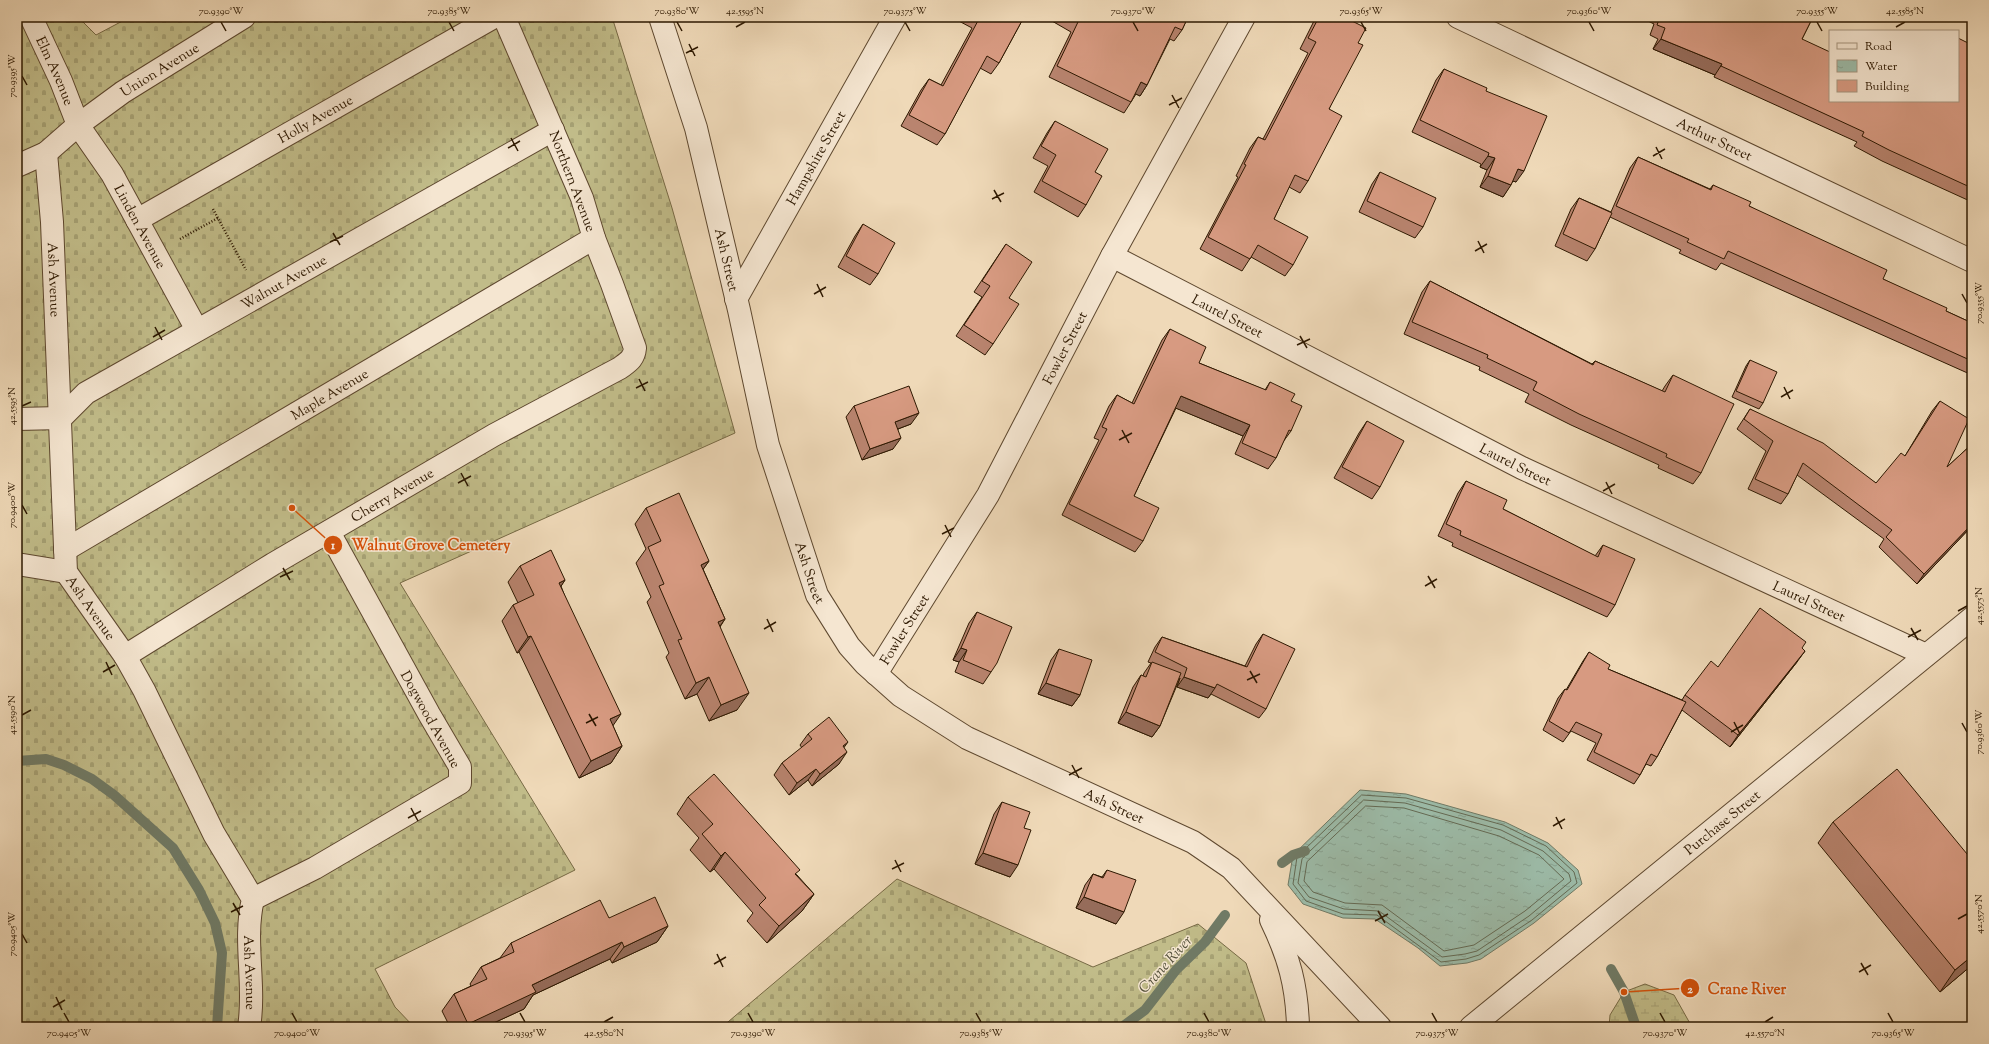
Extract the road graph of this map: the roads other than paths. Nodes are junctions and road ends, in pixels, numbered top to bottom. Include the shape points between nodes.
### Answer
1 (31, 17) edge
2 (244, 17) edge
3 (494, 17) edge
4 (504, 17) edge
5 (660, 17) edge
6 (895, 17) edge
7 (1244, 17) edge
8 (1458, 17) edge
9 (78, 125) junction
10 (554, 130) junction
11 (46, 153) junction
12 (17, 166) edge
13 (137, 220) junction
14 (594, 238) junction
15 (1112, 256) junction
16 (1972, 261) edge
17 (736, 299) junction
18 (197, 330) junction
19 (635, 348) joint
20 (61, 418) junction
21 (17, 419) edge
22 (329, 532) junction
23 (66, 561) junction
24 (17, 564) edge
25 (1972, 618) edge
26 (1926, 655) junction
27 (125, 656) junction
28 (876, 674) junction
29 (253, 899) junction
30 (1263, 903) junction
31 (249, 1027) edge
32 (1298, 1027) edge
33 (1380, 1027) edge
34 (1472, 1027) edge

1 - 9 street, Elm Avenue
2 - 9 street, Union Avenue via 123,92
3 - 13 street, Holly Avenue
4 - 10 street, Northern Avenue
5 - 17 street, Ash Street via 696,128
6 - 17 street, Hampshire Street
7 - 15 street, Fowler Street
8 - 16 street, Arthur Street
9 - 11 street, Union Avenue
9 - 13 street, Linden Avenue via 112,174
10 - 14 street, Northern Avenue via 582,198
10 - 18 street, Walnut Avenue
11 - 12 street
11 - 20 street, Ash Avenue via 52,222
13 - 18 street, Linden Avenue
14 - 19 street, Northern Avenue
14 - 23 street, Maple Avenue
15 - 26 street, Laurel Street via 1522,468
15 - 28 street, Fowler Street via 988,495
17 - 28 street, Ash Street via 768,445 808,571 817,595 832,622 849,646
18 - 20 street, Walnut Avenue via 86,393
19 - 22 street, Cherry Avenue via 632,360 620,368 494,435
20 - 21 street
20 - 23 street, Ash Avenue
22 - 27 street, Cherry Avenue
22 - 29 street, Dogwood Avenue via 460,767 460,783 315,868
23 - 24 street
23 - 27 street, Ash Avenue
25 - 26 street, Purchase Street
26 - 34 street, Purchase Street
27 - 29 street, Ash Avenue via 214,834
28 - 30 street, Ash Street via 901,696 967,738 1193,842 1231,868
29 - 31 street, Ash Avenue via 248,918 252,1009
30 - 32 street, Ash Street via 1284,947 1297,998
30 - 33 street, Ash Street

